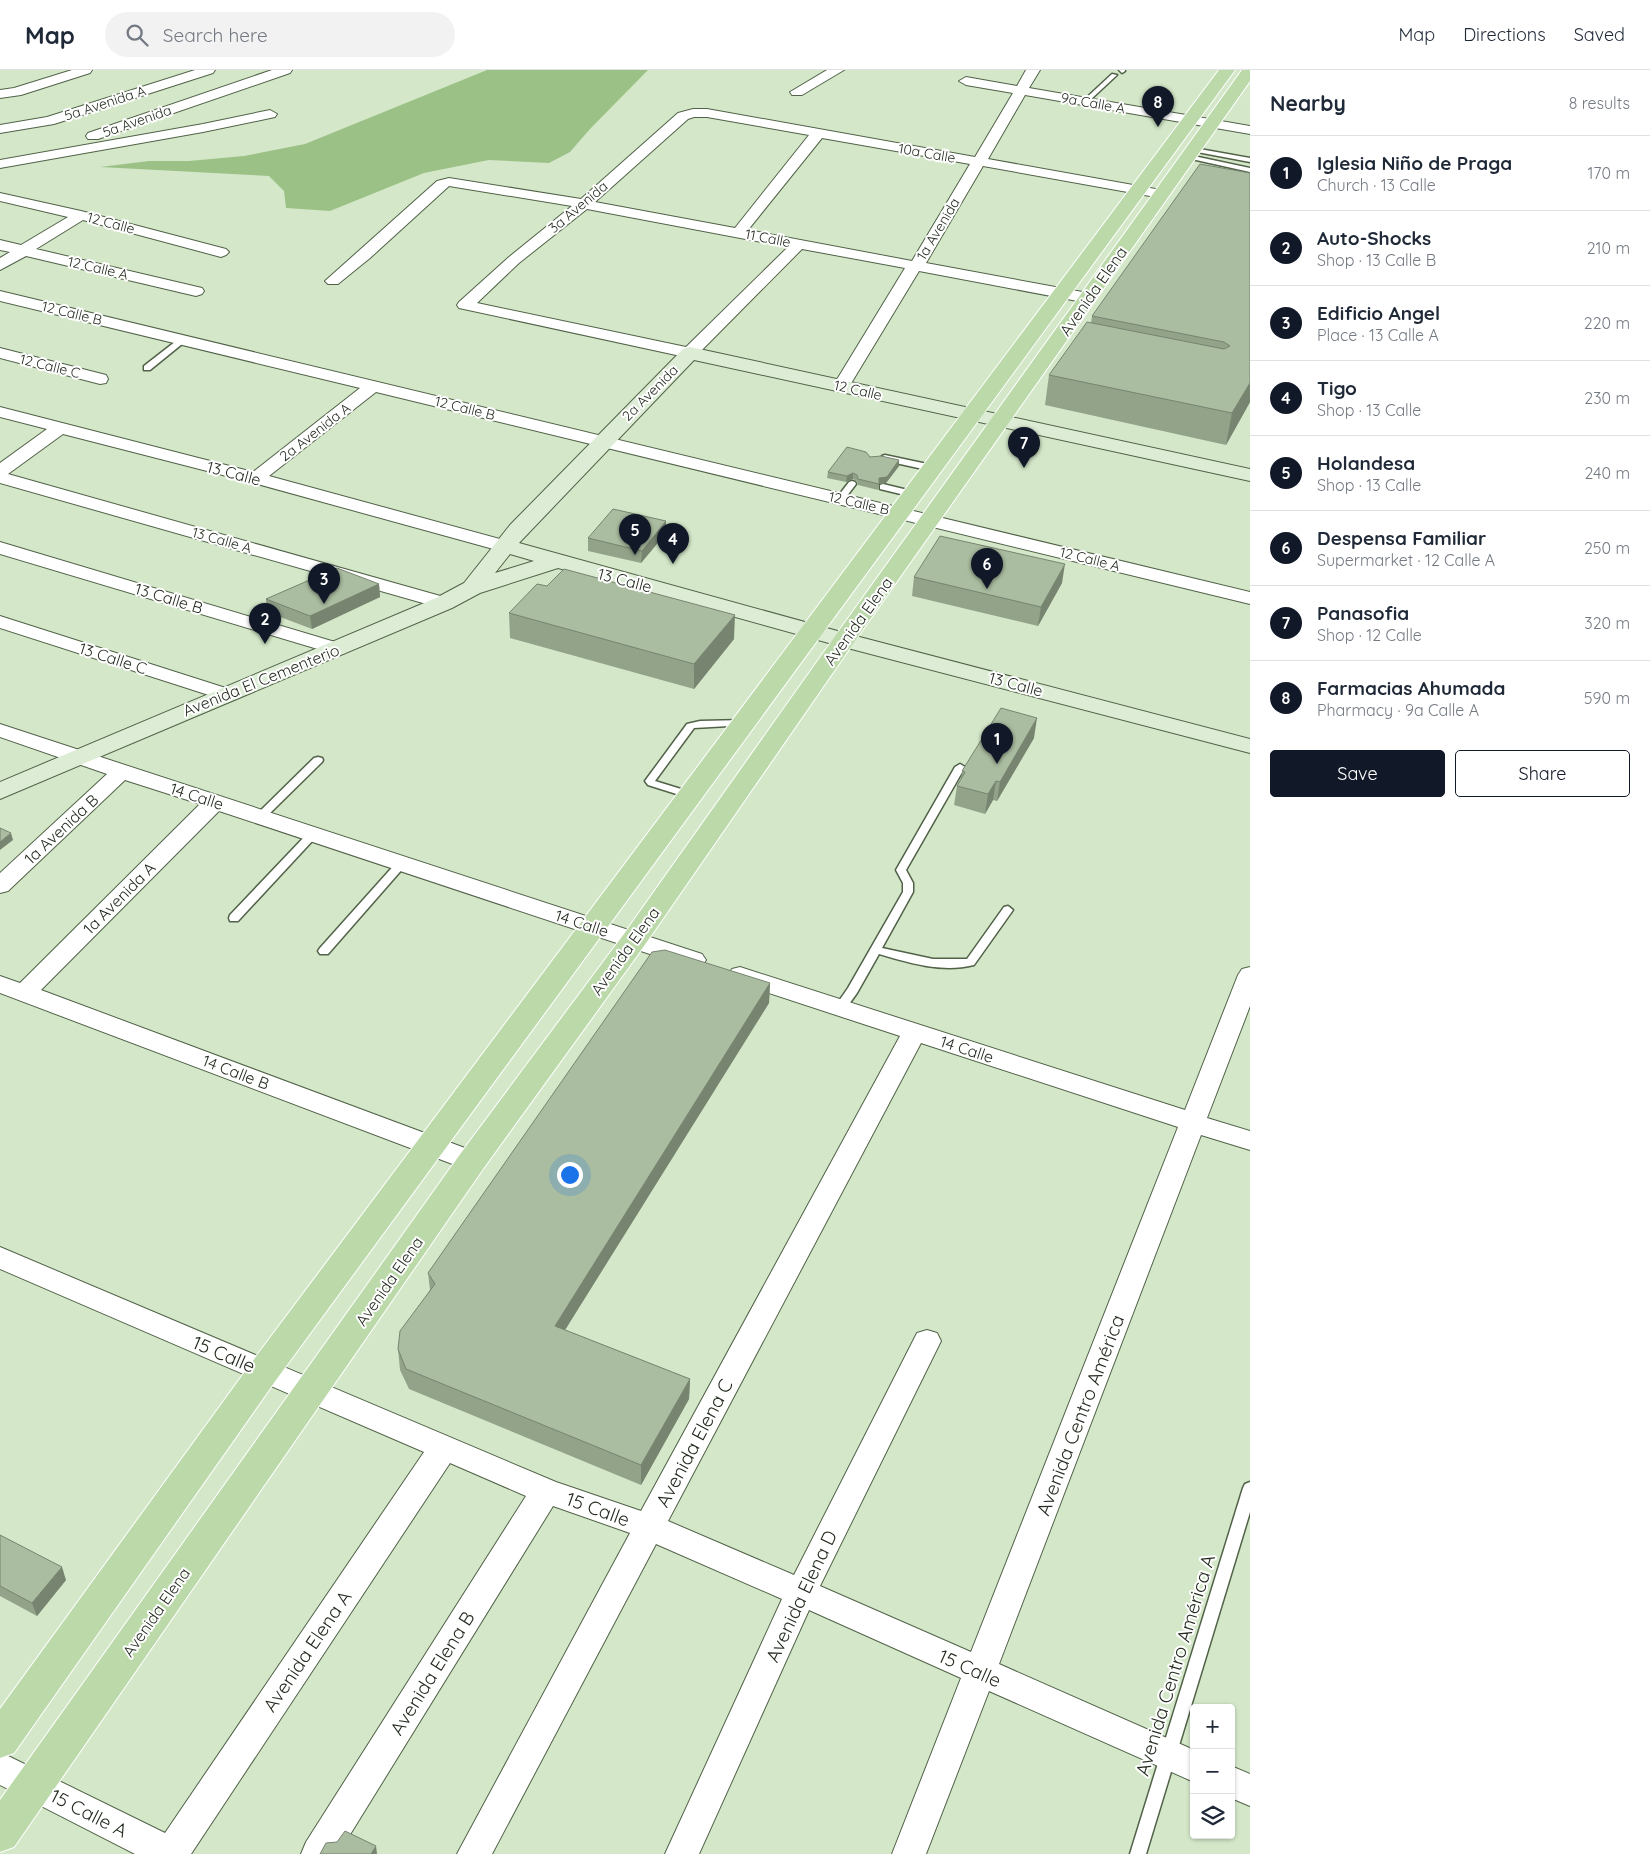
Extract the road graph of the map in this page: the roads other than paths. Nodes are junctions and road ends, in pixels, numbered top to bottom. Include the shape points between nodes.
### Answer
1 (85, 70) edge
2 (208, 70) edge
3 (279, 70) edge
4 (285, 70) edge
5 (837, 70) edge
6 (1032, 70) edge
7 (1227, 70) edge
8 (1250, 70) edge
9 (1114, 75) dead end
10 (966, 81) dead end
11 (1021, 90) junction
12 (16, 92) junction
13 (797, 92) dead end
14 (0, 94) edge
15 (1086, 101) junction
16 (693, 113) joint
17 (270, 114) dead end
18 (49, 121) junction
19 (1202, 122) junction
20 (0, 129) edge
21 (1250, 130) edge
22 (818, 133) junction
23 (81, 148) junction
24 (1191, 154) junction
25 (1250, 160) edge
26 (978, 162) junction
27 (0, 164) edge
28 (1250, 170) edge
29 (1150, 192) junction
30 (0, 197) edge
31 (584, 204) junction
32 (81, 215) junction
33 (739, 232) junction
34 (799, 244) junction
35 (0, 245) edge
36 (24, 251) junction
37 (221, 252) dead end
38 (916, 265) junction
39 (0, 266) edge
40 (333, 281) dead end
41 (196, 291) dead end
42 (1062, 293) junction
43 (0, 296) edge
44 (1088, 298) junction
45 (465, 305) joint
46 (184, 340) junction
47 (0, 353) edge
48 (690, 353) junction
49 (147, 368) dead end
50 (100, 379) dead end
51 (373, 386) junction
52 (841, 386) junction
53 (0, 412) edge
54 (972, 414) junction
55 (1001, 420) junction
56 (60, 428) junction
57 (602, 442) junction
58 (876, 457) edge
59 (932, 468) junction
60 (0, 471) edge
61 (1250, 475) edge
62 (0, 477) edge
63 (256, 478) junction
64 (852, 484) dead end
65 (883, 487) edge
66 (840, 498) junction
67 (906, 504) junction
68 (930, 520) junction
69 (504, 546) junction
70 (0, 548) edge
71 (556, 561) junction
72 (472, 588) junction
73 (1250, 598) edge
74 (444, 603) junction
75 (0, 622) edge
76 (812, 631) junction
77 (844, 640) junction
78 (338, 648) junction
79 (225, 694) junction
80 (744, 723) junction
81 (0, 730) edge
82 (1250, 746) edge
83 (78, 757) junction
84 (318, 760) dead end
85 (960, 767) dead end
86 (121, 772) junction
87 (0, 791) edge
88 (690, 795) junction
89 (215, 802) junction
90 (260, 817) junction
91 (312, 834) junction
92 (400, 864) junction
93 (0, 886) edge
94 (1008, 910) dead end
95 (234, 918) dead end
96 (593, 927) junction
97 (634, 940) junction
98 (876, 950) junction
99 (324, 951) dead end
100 (1250, 975) edge
101 (0, 984) edge
102 (24, 993) junction
103 (840, 1008) junction
104 (914, 1032) junction
105 (1193, 1123) junction
106 (1250, 1141) edge
107 (431, 1145) junction
108 (472, 1161) junction
109 (0, 1257) edge
110 (927, 1340) dead end
111 (264, 1371) junction
112 (312, 1391) junction
113 (444, 1447) junction
114 (1250, 1488) edge
115 (546, 1491) junction
116 (649, 1528) junction
117 (801, 1592) junction
118 (980, 1672) junction
119 (0, 1740) edge
120 (1181, 1761) edge
121 (0, 1768) edge
122 (1235, 1784) edge
123 (34, 1786) junction
124 (1250, 1790) edge
125 (0, 1833) edge
126 (170, 1854) edge
127 (318, 1854) edge
128 (474, 1854) edge
129 (682, 1854) edge
130 (908, 1854) edge
131 (1138, 1854) edge

1 - 12 street
2 - 18 street, 5a Avenida A
3 - 4 street, 5a Avenida
3 - 23 street, 5a Avenida via 75,142
5 - 13 street
6 - 11 street, 1a Avenida
7 - 19 main road, Avenida Elena
8 - 19 main road, Avenida Elena
9 - 15 lane
10 - 11 street, 9a Calle A
11 - 15 street, 9a Calle A
11 - 26 street, 1a Avenida
12 - 14 street
12 - 18 street
15 - 19 street, 9a Calle A
16 - 22 street, 10a Calle
16 - 31 street, 3a Avenida via 683,116
17 - 23 street
18 - 20 street, 5a Avenida A
19 - 21 street, 9a Calle A
19 - 24 main road, Avenida Elena
19 - 29 main road, Avenida Elena
22 - 26 street, 10a Calle
22 - 33 street
23 - 27 street
24 - 25 lane
24 - 28 lane
24 - 29 main road, Avenida Elena
26 - 29 street, 10a Calle
26 - 38 street, 1a Avenida
29 - 42 main road, Avenida Elena
29 - 44 main road, Avenida Elena
30 - 32 street, 12 Calle
31 - 33 street, 11 Calle
31 - 40 street, 11 Calle via 448,182
31 - 45 street, 3a Avenida via 514,260
32 - 36 street
32 - 37 street, 12 Calle
33 - 34 street, 11 Calle
34 - 38 street, 11 Calle
34 - 48 street, 2a Avenida
35 - 36 street, 12 Calle A
36 - 39 street
36 - 41 street, 12 Calle A
38 - 42 street, 11 Calle
38 - 52 street, 1a Avenida
42 - 44 street, 11 Calle
42 - 54 main road, Avenida Elena
43 - 46 street, 12 Calle B
44 - 55 main road, Avenida Elena via 1060,344
45 - 48 street, 12 Calle
46 - 49 lane
46 - 51 street, 12 Calle B
47 - 50 street, 12 Calle C
48 - 52 main road, 12 Calle
48 - 57 main road, 2a Avenida
51 - 57 street, 12 Calle B
51 - 63 street, 2a Avenida A
52 - 54 main road, 12 Calle
53 - 56 street, 13 Calle
54 - 55 main road, 12 Calle
54 - 59 main road, Avenida Elena
55 - 61 main road, 12 Calle
55 - 68 main road, Avenida Elena
56 - 60 street
56 - 63 street, 13 Calle
57 - 66 street, 12 Calle B
57 - 69 main road, 2a Avenida
58 - 59 lane
59 - 67 main road, Avenida Elena
62 - 74 street, 13 Calle A
63 - 69 street, 13 Calle
64 - 66 lane
65 - 67 lane
66 - 67 street, 12 Calle B
67 - 68 street, 12 Calle B
67 - 76 main road, Avenida Elena
68 - 73 street, 12 Calle A
68 - 77 main road, Avenida Elena
69 - 71 main road, 13 Calle
69 - 72 main road, Avenida El Cementerio
70 - 78 street, 13 Calle B
71 - 72 main road
71 - 76 main road, 13 Calle
72 - 74 main road, Avenida El Cementerio
74 - 78 main road, Avenida El Cementerio
75 - 79 street, 13 Calle C
76 - 77 main road, 13 Calle
76 - 80 main road, Avenida Elena
77 - 82 main road, 13 Calle
77 - 97 main road, Avenida Elena
78 - 79 main road, Avenida El Cementerio
79 - 83 main road, Avenida El Cementerio
80 - 88 main road, Avenida Elena
80 - 88 lane via 691,726 650,781
81 - 83 street, 14 Calle
83 - 86 street, 14 Calle
83 - 87 main road, Avenida El Cementerio
84 - 90 lane
85 - 98 lane via 901,870 908,883 908,892
86 - 89 street, 14 Calle
86 - 93 street, 1a Avenida B
88 - 96 main road, Avenida Elena
89 - 90 street, 14 Calle
89 - 102 street, 1a Avenida A
90 - 91 street, 14 Calle
91 - 92 street, 14 Calle
91 - 95 lane
92 - 96 street, 14 Calle
92 - 99 lane
94 - 98 lane via 970,962 948,966
96 - 97 street, 14 Calle
96 - 107 main road, Avenida Elena
97 - 103 street, 14 Calle
97 - 108 main road, Avenida Elena
98 - 103 lane
100 - 105 street, Avenida Centro América
101 - 102 street, 14 Calle B
102 - 107 street, 14 Calle B
103 - 104 street, 14 Calle
104 - 105 street, 14 Calle
104 - 116 street, Avenida Elena C
105 - 106 street, 14 Calle
105 - 118 street, Avenida Centro América
107 - 108 street, 14 Calle B
107 - 111 main road, Avenida Elena
108 - 112 main road, Avenida Elena
109 - 111 street, 15 Calle
110 - 117 street, Avenida Elena D
111 - 112 street, 15 Calle
111 - 119 main road, Avenida Elena
112 - 113 street, 15 Calle
112 - 123 main road, Avenida Elena
113 - 115 street, 15 Calle
113 - 126 street, Avenida Elena A
114 - 120 lane, Avenida Centro América A
115 - 116 street, 15 Calle
115 - 127 street, Avenida Elena B
116 - 117 street, 15 Calle
116 - 128 street, Avenida Elena C
117 - 118 street, 15 Calle
117 - 129 street, Avenida Elena D
118 - 120 street, 15 Calle
118 - 130 street, Avenida Centro América
120 - 131 lane, Avenida Centro América A
121 - 123 street, 15 Calle A
122 - 124 street
123 - 125 main road, Avenida Elena
123 - 126 street, 15 Calle A

